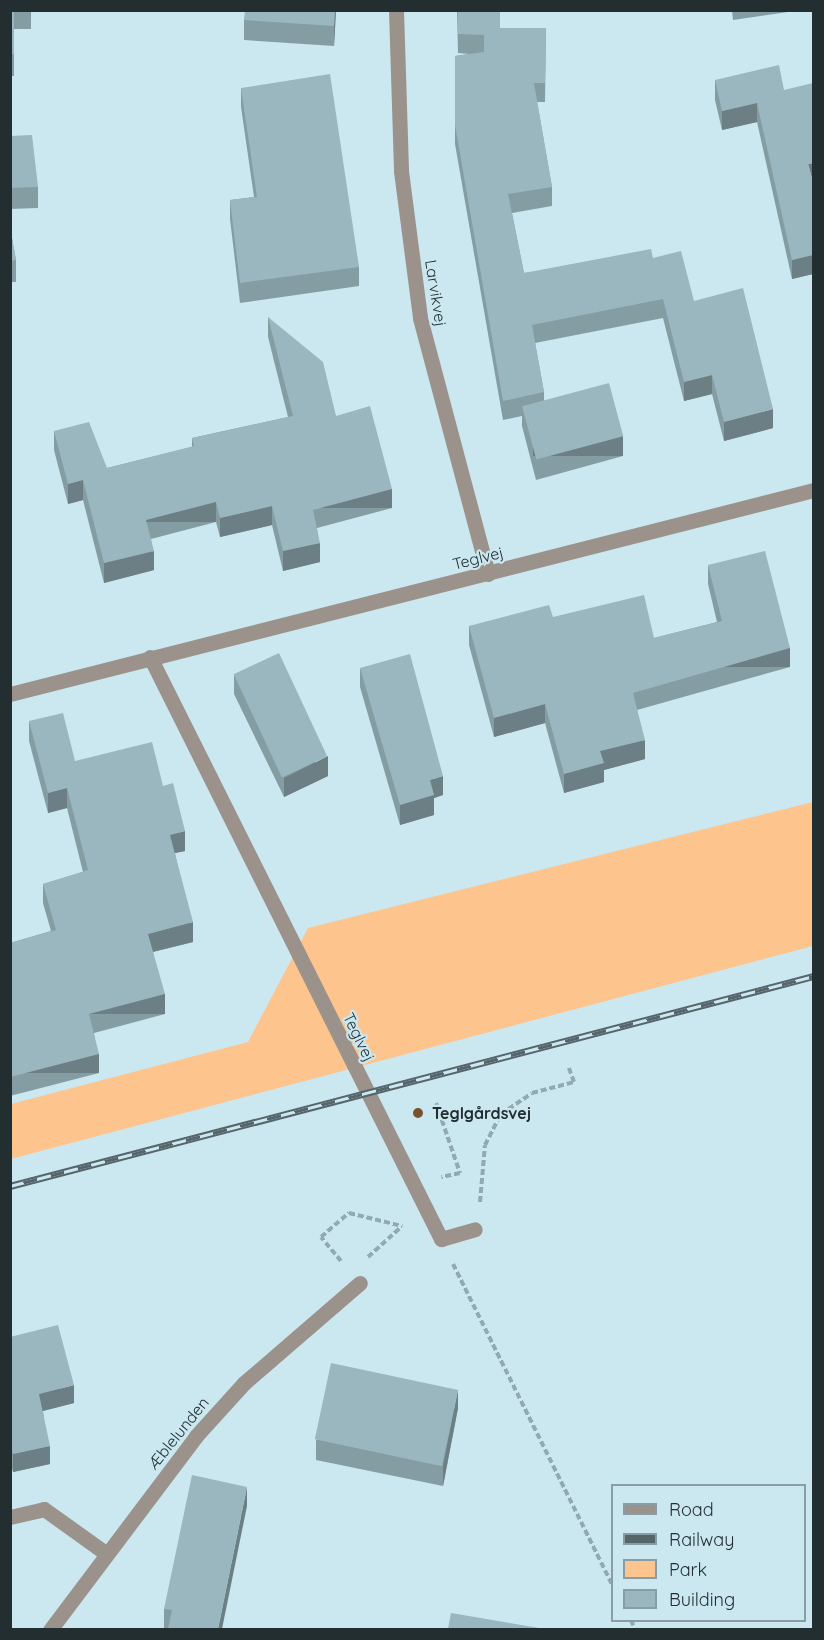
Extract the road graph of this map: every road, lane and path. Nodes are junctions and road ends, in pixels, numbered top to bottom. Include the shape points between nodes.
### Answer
1 (396, 10) edge
2 (813, 490) edge
3 (488, 574) junction
4 (150, 657) junction
5 (10, 694) edge
6 (569, 1068) dead end
7 (436, 1103) dead end
8 (408, 1178) junction
9 (427, 1214) junction
10 (401, 1227) junction
11 (475, 1229) joint
12 (441, 1239) junction
13 (356, 1278) junction
14 (10, 1517) edge
15 (105, 1552) junction
16 (611, 1582) edge
17 (50, 1629) edge

1 - 3 street, Larvikvej via 401,171 420,318
2 - 3 street, Teglvej
3 - 4 street, Teglvej
4 - 5 street, Teglvej
4 - 8 street, Teglvej
6 - 11 path via 574,1082 532,1093 501,1114 485,1145
7 - 8 path via 460,1173
8 - 9 street, Teglvej
9 - 10 path
9 - 12 street, Teglvej
10 - 13 path
10 - 13 path via 366,1213 350,1213 321,1237
11 - 12 street
12 - 16 path
13 - 15 street, Æblelunden via 244,1383
14 - 15 street via 44,1509
15 - 17 street, Æblelunden

